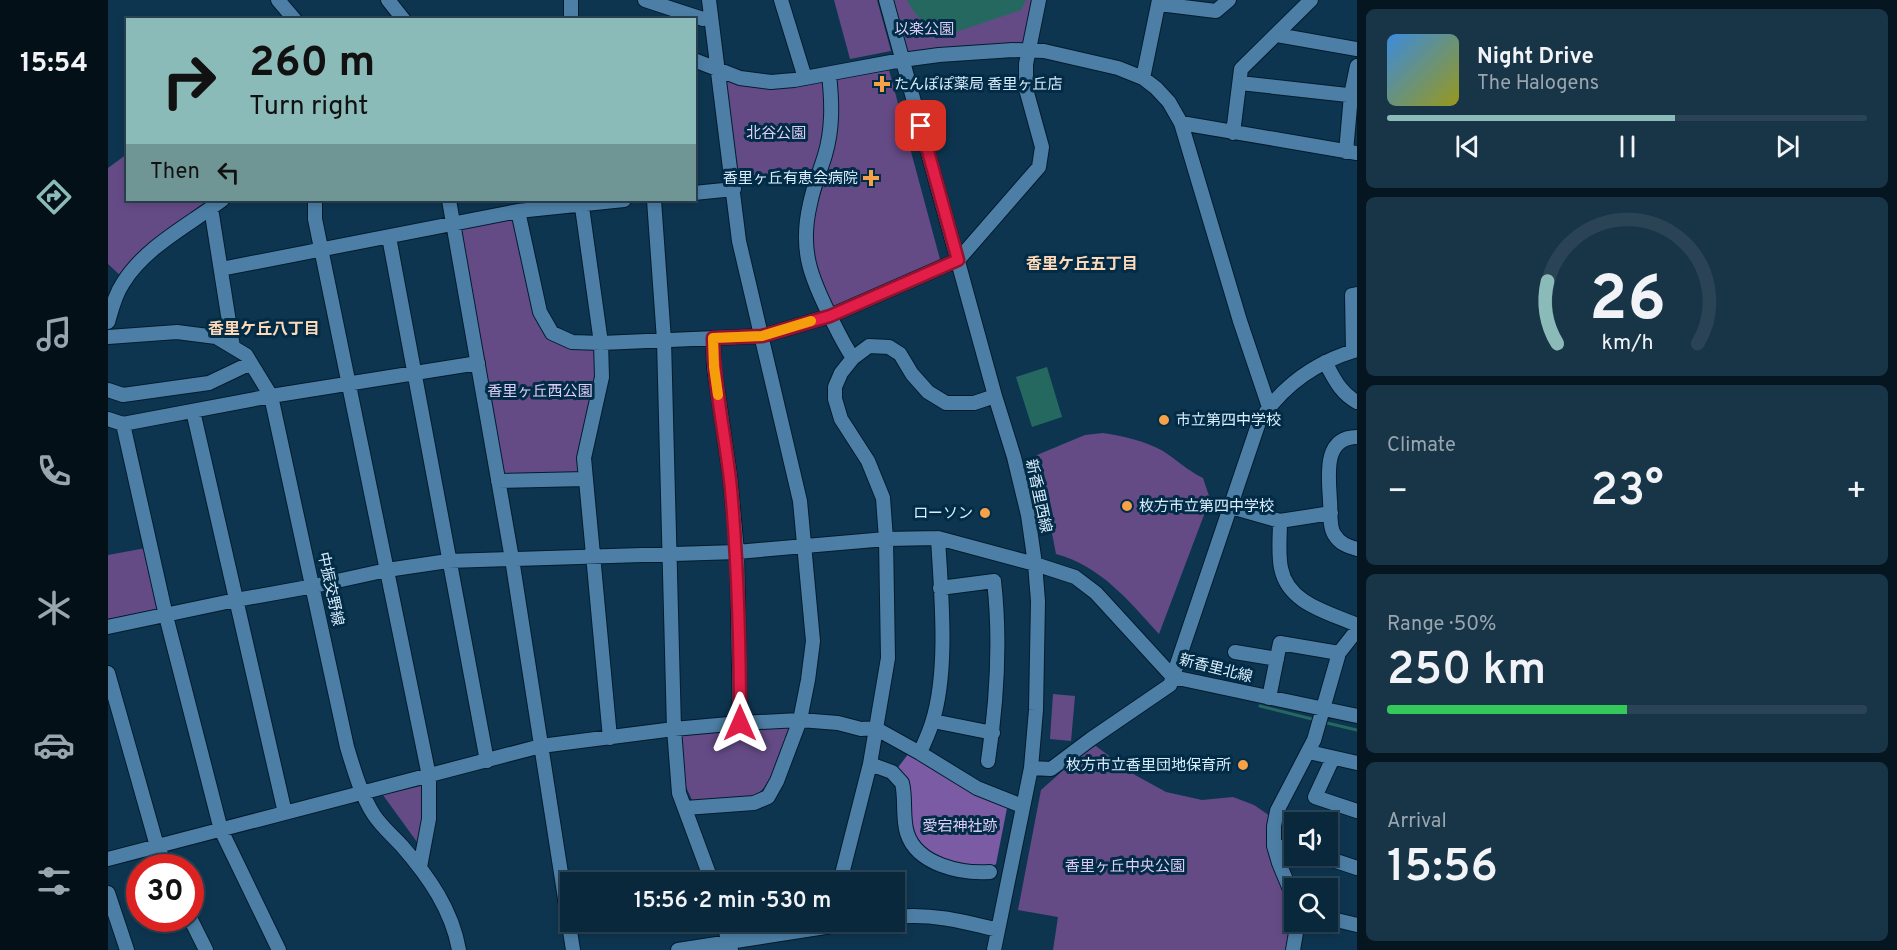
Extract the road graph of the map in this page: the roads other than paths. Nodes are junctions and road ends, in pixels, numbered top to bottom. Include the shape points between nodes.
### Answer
1 (278, 0) edge
2 (388, 0) edge
3 (398, 0) edge
4 (571, 0) edge
5 (645, 0) edge
6 (709, 0) edge
7 (781, 0) edge
8 (886, 0) edge
9 (1039, 0) edge
10 (1229, 0) edge
11 (1311, 0) edge
12 (1159, 2) edge
13 (711, 17) junction
14 (293, 18) edge
15 (402, 18) edge
16 (412, 18) edge
17 (571, 18) edge
18 (1277, 35) junction
19 (1357, 49) edge
20 (1028, 50) junction
21 (902, 60) junction
22 (696, 61) edge
23 (1357, 66) edge
24 (717, 69) junction
25 (829, 74) junction
26 (805, 78) junction
27 (1143, 78) junction
28 (1239, 83) junction
29 (1354, 95) edge
30 (1181, 123) junction
31 (1233, 133) junction
32 (1351, 153) edge
33 (734, 189) junction
34 (696, 193) edge
35 (315, 201) edge
36 (449, 201) edge
37 (602, 201) edge
38 (654, 201) edge
39 (581, 202) edge
40 (217, 204) edge
41 (518, 211) junction
42 (454, 224) junction
43 (389, 237) junction
44 (322, 250) junction
45 (958, 260) junction
46 (221, 270) junction
47 (1357, 294) edge
48 (830, 316) junction
49 (108, 322) edge
50 (762, 336) junction
51 (108, 337) edge
52 (713, 338) junction
53 (664, 340) junction
54 (601, 343) junction
55 (233, 347) junction
56 (1355, 350) edge
57 (853, 358) junction
58 (1325, 362) junction
59 (251, 363) junction
60 (478, 363) junction
61 (414, 374) junction
62 (349, 385) junction
63 (108, 390) edge
64 (271, 396) junction
65 (995, 396) junction
66 (1357, 402) edge
67 (1269, 407) junction
68 (193, 411) junction
69 (108, 419) edge
70 (123, 424) junction
71 (1357, 437) edge
72 (586, 479) junction
73 (498, 481) junction
74 (1231, 507) junction
75 (1331, 513) junction
76 (1280, 521) junction
77 (886, 538) junction
78 (938, 538) junction
79 (804, 546) junction
80 (1357, 549) edge
81 (737, 552) junction
82 (669, 554) junction
83 (592, 557) junction
84 (512, 559) junction
85 (448, 561) junction
86 (1035, 564) junction
87 (387, 570) junction
88 (314, 586) junction
89 (940, 588) junction
90 (236, 600) junction
91 (166, 616) junction
92 (1357, 625) edge
93 (108, 627) edge
94 (1357, 630) edge
95 (1235, 652) dead end
96 (1339, 653) junction
97 (1277, 659) junction
98 (108, 673) edge
99 (1173, 677) junction
100 (1269, 698) junction
101 (1357, 716) edge
102 (1322, 717) junction
103 (800, 720) junction
104 (933, 721) junction
105 (740, 723) junction
106 (875, 728) junction
107 (674, 729) junction
108 (993, 733) junction
109 (610, 738) junction
110 (541, 746) junction
111 (1309, 752) junction
112 (920, 753) junction
113 (1333, 758) junction
114 (487, 761) junction
115 (988, 761) dead end
116 (1357, 763) edge
117 (870, 764) junction
118 (1031, 768) junction
119 (429, 776) junction
120 (364, 793) junction
121 (1022, 806) junction
122 (685, 808) junction
123 (1357, 810) edge
124 (285, 813) junction
125 (221, 830) junction
126 (157, 846) junction
127 (1274, 846) junction
128 (1284, 847) edge
129 (161, 854) edge
130 (108, 859) edge
131 (1338, 862) edge
132 (420, 867) junction
133 (1357, 868) edge
134 (708, 872) edge
135 (843, 872) edge
136 (990, 872) dead end
137 (1285, 878) edge
138 (108, 893) edge
139 (905, 916) edge
140 (1338, 920) edge
141 (1357, 925) edge
142 (998, 930) junction
143 (197, 932) edge
144 (795, 932) edge
145 (1296, 932) edge
146 (730, 946) edge
147 (127, 950) edge
148 (206, 950) edge
149 (279, 950) edge
150 (459, 950) edge
151 (573, 950) edge
152 (678, 950) edge
153 (994, 950) edge
154 (1293, 950) edge

1 - 14 street
2 - 15 street
3 - 16 street
4 - 17 street
5 - 13 street via 703,19
6 - 13 street
7 - 26 street
8 - 21 street, 新香里西線
9 - 20 street
10 - 12 street via 1216,11
11 - 18 street
12 - 27 street
13 - 24 street
18 - 19 street
18 - 28 street via 1241,69
20 - 21 street
20 - 27 street via 1118,68
20 - 45 street via 1026,93 1042,147 1039,167
21 - 25 street
21 - 45 street, 新香里西線
22 - 24 street
23 - 29 street
24 - 26 street via 754,81
24 - 33 street
25 - 26 street
25 - 48 street via 831,129 806,232 810,271
27 - 30 street via 1169,102
28 - 29 street
28 - 31 street
29 - 32 street
30 - 31 street
30 - 67 street
31 - 32 street
33 - 34 street
33 - 50 street via 739,241
35 - 44 street
36 - 42 street
37 - 39 street
38 - 53 street
39 - 41 street
39 - 54 street
40 - 46 street
40 - 49 street via 134,268 123,283
41 - 42 street
41 - 54 street via 540,312 552,333 572,342
42 - 43 street
42 - 60 street
43 - 44 street
43 - 61 street
44 - 46 street
44 - 62 street
45 - 48 street
45 - 65 street, 新香里西線
46 - 55 street
47 - 56 street via 1352,295
48 - 50 street
48 - 57 street
50 - 52 street
50 - 79 street via 800,501
51 - 55 street, 中振交野線 via 177,332 216,337
52 - 53 street
52 - 81 street
53 - 54 street
53 - 82 street
54 - 72 street via 602,377 584,459
55 - 59 street, 中振交野線
56 - 58 street
57 - 65 street via 869,346 890,347 900,354 928,392 946,403 974,403
57 - 77 street via 841,373 835,399 841,419 868,461 883,498
58 - 66 street via 1340,389
58 - 67 street via 1291,385
59 - 63 street via 209,383 123,395
59 - 64 street, 中振交野線
60 - 61 street
60 - 73 street
61 - 62 street
61 - 85 street
62 - 64 street
62 - 87 street
64 - 68 street
64 - 88 street, 中振交野線
65 - 86 street, 新香里西線 via 1028,515
67 - 74 street via 1259,422
68 - 70 street
68 - 90 street
69 - 70 street
70 - 91 street
71 - 75 street via 1340,442 1332,452
72 - 73 street
72 - 83 street
73 - 84 street
74 - 76 street
74 - 99 street
75 - 76 street
75 - 80 street via 1333,533 1343,545
76 - 92 street via 1280,566 1293,593 1304,602
77 - 78 street, 新香里北線
77 - 79 street, 新香里北線
77 - 106 street via 888,658
78 - 86 street, 新香里北線
78 - 89 street
79 - 81 street, 新香里北線
79 - 103 street via 813,641
81 - 82 street, 新香里北線
81 - 105 street
82 - 83 street, 新香里北線
82 - 107 street
83 - 84 street, 新香里北線
83 - 109 street
84 - 85 street, 新香里北線
84 - 110 street
85 - 87 street, 新香里北線
85 - 114 street
86 - 99 street, 新香里北線 via 1075,577 1096,593
86 - 118 street, 新香里西線 via 1036,710
87 - 88 street, 新香里北線
87 - 119 street
88 - 90 street, 新香里北線
88 - 120 street, 中振交野線 via 347,747
89 - 104 street via 942,653
89 - 108 street via 994,581 999,662
90 - 91 street, 新香里北線
90 - 124 street
91 - 93 street, 新香里北線
91 - 125 street
94 - 96 street
95 - 97 street
96 - 97 street via 1280,643
96 - 102 street
97 - 100 street
98 - 126 street
99 - 100 street, 新香里北線
99 - 118 street via 1170,685 1051,769
100 - 102 street, 新香里北線
101 - 102 street, 新香里北線
102 - 111 street
103 - 105 street
103 - 106 street
103 - 122 street via 768,797 754,803
104 - 108 street
104 - 112 street
105 - 107 street
106 - 112 street
106 - 117 street
107 - 109 street
107 - 122 street via 679,793
108 - 115 street
109 - 110 street
110 - 114 street
110 - 151 street
111 - 113 street
111 - 127 street via 1276,811
112 - 121 street via 976,788
113 - 116 street
113 - 123 street via 1315,797
114 - 119 street
117 - 135 street
117 - 136 street via 892,772 902,783 907,832 919,850 949,868
118 - 121 street, 新香里西線
119 - 120 street
119 - 132 street via 429,819
120 - 124 street
120 - 132 street, 中振交野線 via 375,816
121 - 142 street, 新香里西線
122 - 134 street
124 - 125 street
125 - 126 street
125 - 149 street
126 - 129 street
126 - 130 street
127 - 128 street
127 - 137 street
131 - 133 street
132 - 150 street, 中振交野線 via 445,906
138 - 147 street
139 - 142 street via 949,918
140 - 141 street
142 - 153 street, 新香里西線
143 - 148 street
144 - 146 street
145 - 154 street
146 - 152 street

